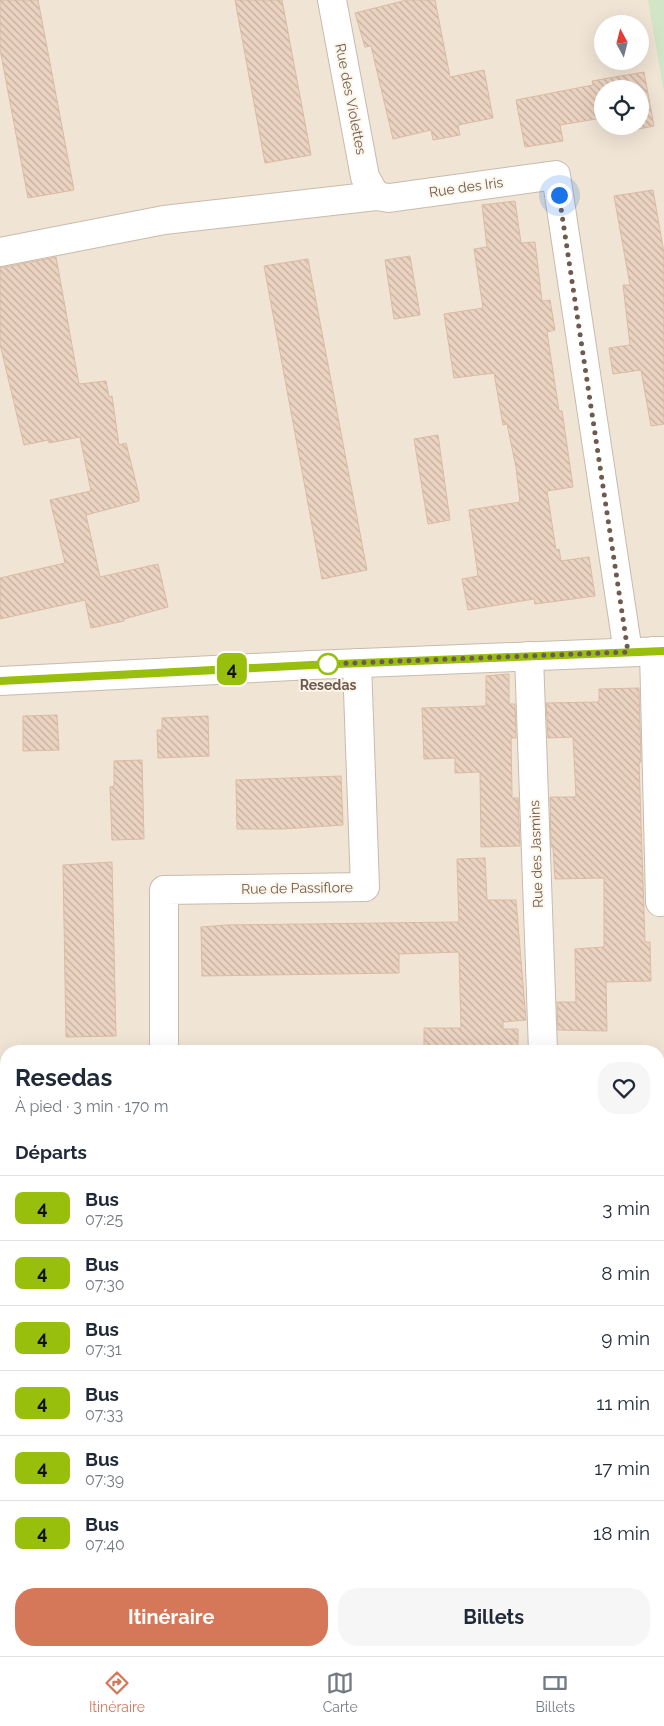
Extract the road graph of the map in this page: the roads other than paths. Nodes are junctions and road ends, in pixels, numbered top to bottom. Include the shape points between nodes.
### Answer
1 (332, 0) edge
2 (376, 196) junction
3 (0, 252) edge
4 (649, 652) edge
5 (529, 656) junction
6 (357, 663) junction
7 (0, 681) edge
8 (660, 902) dead end
9 (164, 1045) edge
10 (543, 1045) edge

1 - 2 street, Rue des Violettes via 365,177
2 - 3 street, Rue des Iris via 164,220
2 - 4 street, Rue des Iris via 389,198 556,175
4 - 5 street
4 - 8 street
5 - 6 street
5 - 10 street, Rue des Jasmins
6 - 7 street
6 - 9 street, Rue de Passiflore via 365,887 164,890

